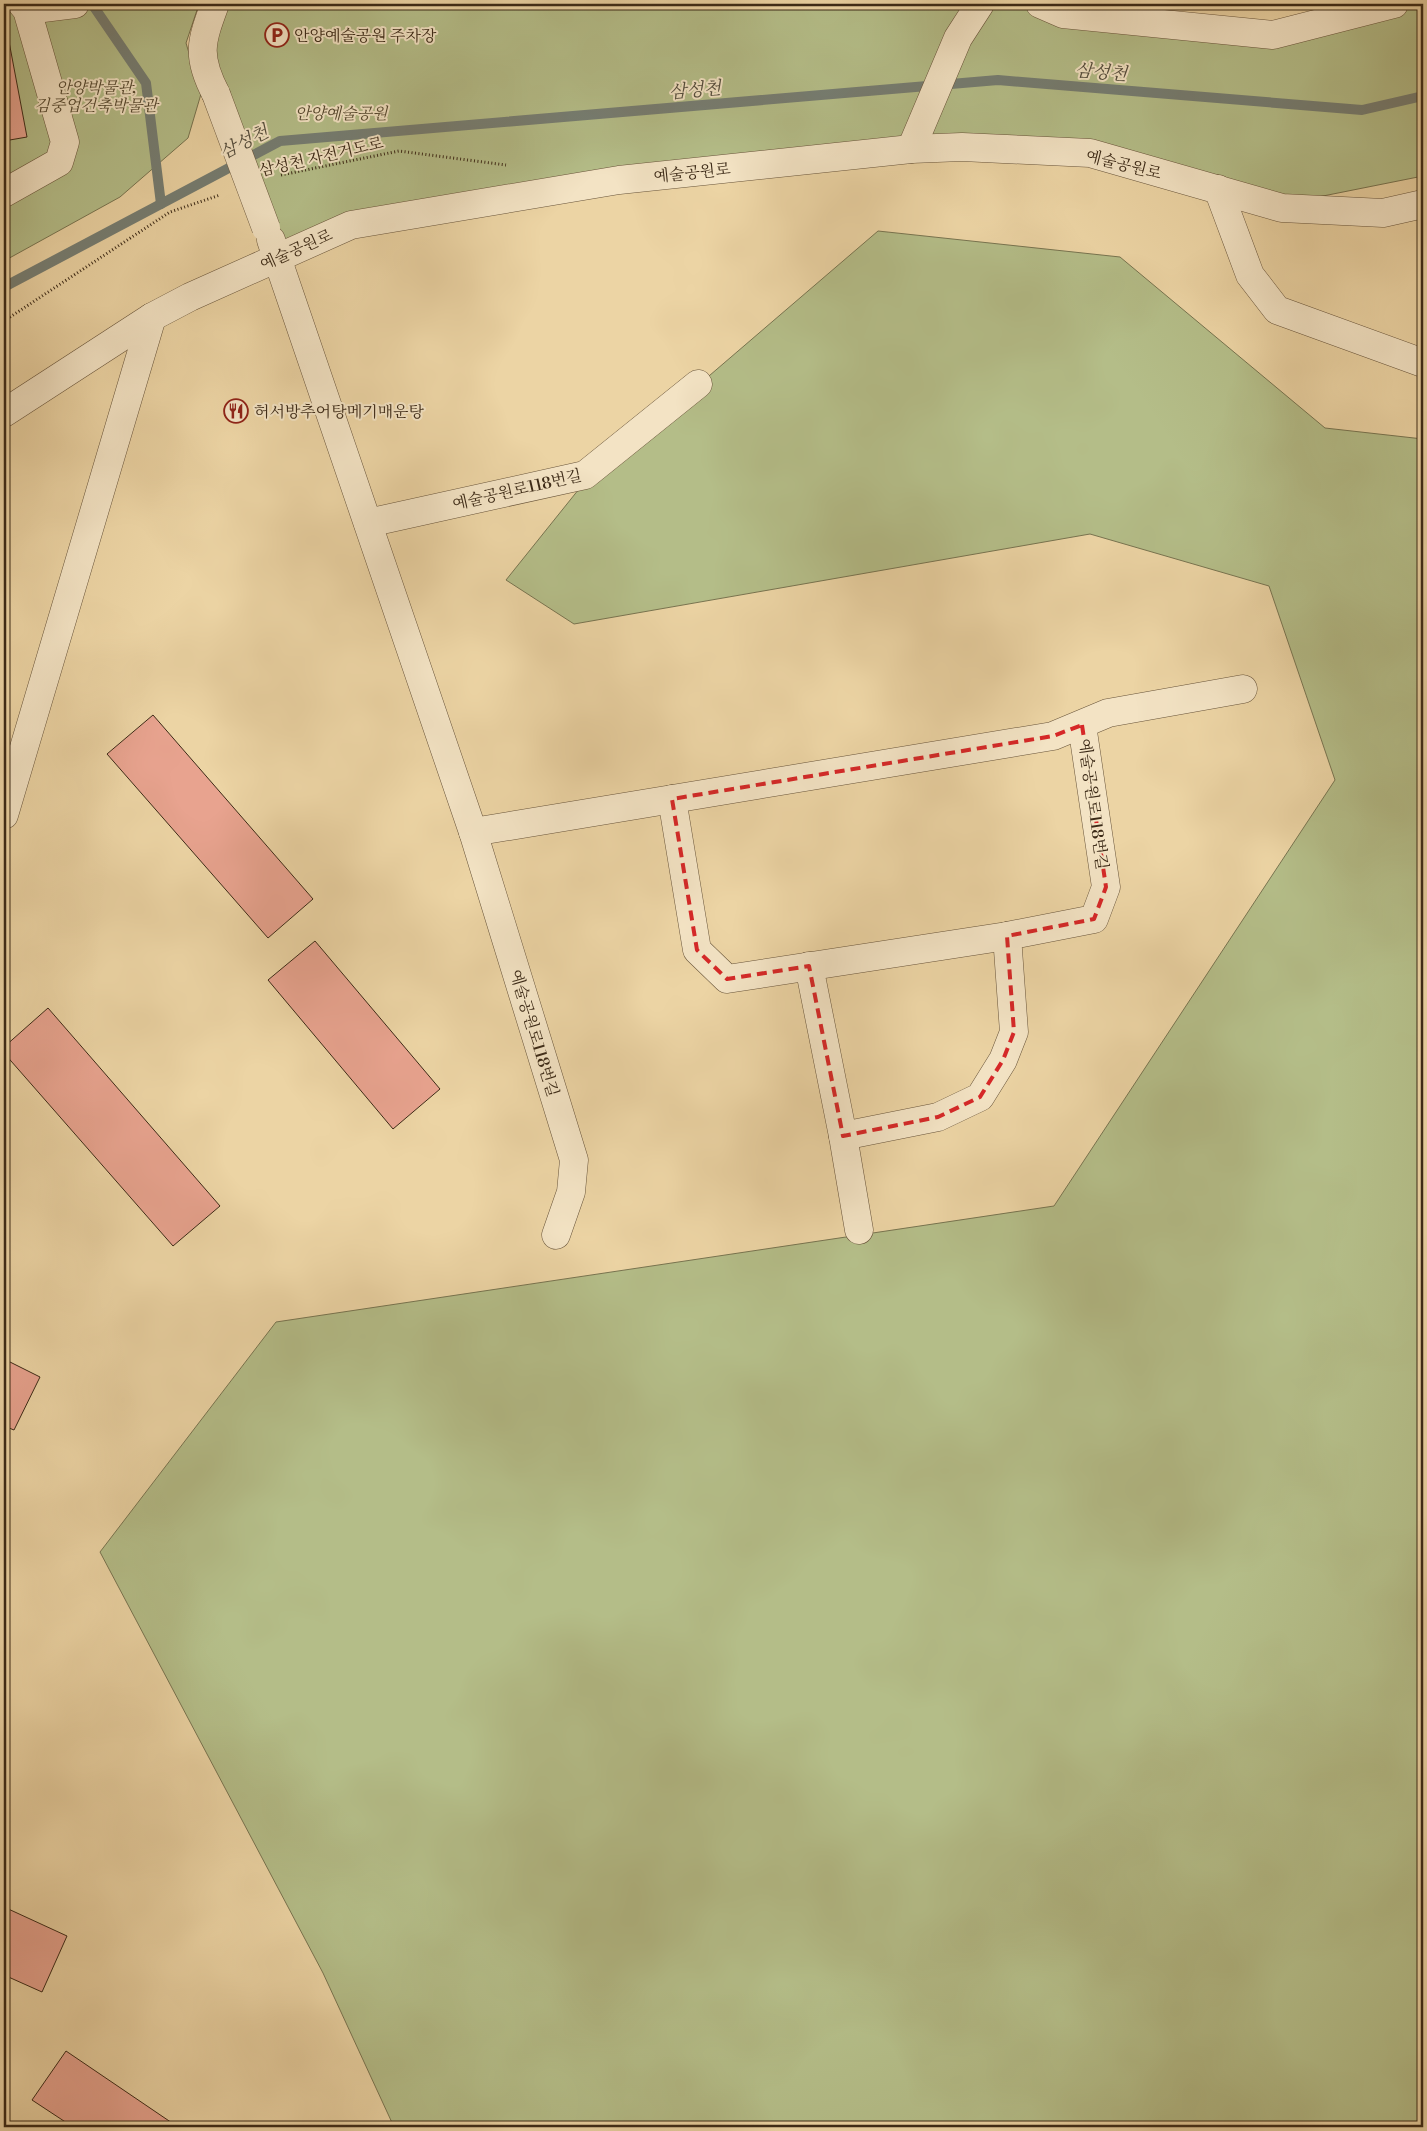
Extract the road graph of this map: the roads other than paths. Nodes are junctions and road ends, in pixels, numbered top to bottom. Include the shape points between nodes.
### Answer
1 (73, 4) edge
2 (215, 4) edge
3 (980, 4) edge
4 (1040, 4) edge
5 (1394, 4) edge
6 (24, 7) edge
7 (911, 149) junction
8 (1218, 189) junction
9 (4, 193) edge
10 (1423, 204) edge
11 (278, 257) junction
12 (152, 317) junction
13 (1423, 363) edge
14 (698, 384) dead end
15 (4, 413) edge
16 (368, 523) junction
17 (1243, 689) dead end
18 (1082, 725) junction
19 (672, 799) junction
20 (4, 815) edge
21 (472, 832) junction
22 (1007, 936) junction
23 (810, 966) junction
24 (843, 1136) junction
25 (859, 1230) dead end
26 (556, 1235) dead end

1 - 6 street
2 - 11 street, 예술공원로118번길, bridge via 202,40 206,74
3 - 7 street via 958,38
4 - 5 street via 1063,14 1274,35
6 - 9 street via 62,128 64,152 59,162 47,171
7 - 8 street, 예술공원로 via 962,147 1090,153
7 - 11 street, 예술공원로 via 619,180 351,225
8 - 10 street, 예술공원로 via 1282,208 1383,212
8 - 13 street via 1250,275 1278,310
11 - 12 street, 예술공원로
11 - 16 street, 예술공원로118번길
12 - 15 street, 예술공원로
12 - 20 street
14 - 16 street, 예술공원로118번길 via 586,475
16 - 21 street, 예술공원로118번길
17 - 18 street via 1108,712
18 - 19 street, 예술공원로118번길 via 1053,736
18 - 22 street, 예술공원로118번길 via 1106,887 1094,919
19 - 21 street, 예술공원로118번길
19 - 23 street, 예술공원로118번길 via 697,950 727,979
21 - 26 street, 예술공원로118번길 via 574,1160 571,1192
22 - 23 street, 예술공원로118번길
22 - 24 street via 1014,1032 1003,1060 980,1097 938,1116
23 - 24 street
24 - 25 street

